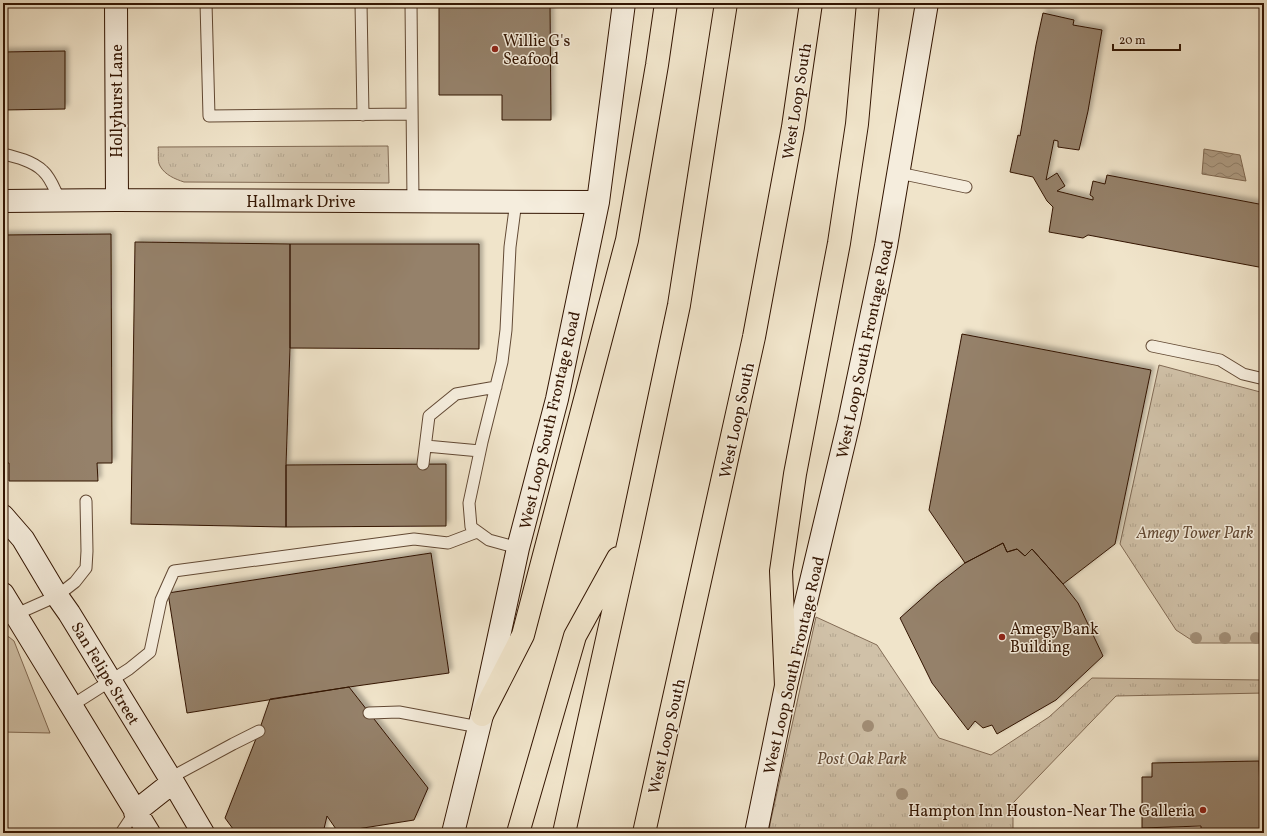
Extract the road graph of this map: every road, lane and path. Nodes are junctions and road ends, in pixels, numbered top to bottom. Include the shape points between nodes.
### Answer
1 (116, 3) edge
2 (206, 3) edge
3 (361, 3) edge
4 (411, 3) edge
5 (624, 3) edge
6 (666, 3) edge
7 (726, 3) edge
8 (811, 3) edge
9 (868, 3) edge
10 (927, 3) edge
11 (412, 114) junction
12 (363, 115) junction
13 (3, 154) edge
14 (899, 173) junction
15 (966, 187) dead end
16 (60, 200) junction
17 (117, 200) junction
18 (3, 201) edge
19 (412, 201) junction
20 (516, 201) junction
21 (598, 202) junction
22 (1152, 346) dead end
23 (1264, 379) edge
24 (496, 386) junction
25 (426, 446) junction
26 (480, 451) junction
27 (423, 464) dead end
28 (86, 501) dead end
29 (3, 516) edge
30 (477, 532) junction
31 (630, 536) junction
32 (518, 548) junction
33 (3, 594) edge
34 (57, 596) junction
35 (10, 617) edge
36 (111, 681) junction
37 (786, 686) junction
38 (71, 706) junction
39 (369, 713) dead end
40 (480, 721) junction
41 (259, 731) dead end
42 (172, 780) junction
43 (135, 812) junction
44 (121, 833) edge
45 (149, 833) edge
46 (203, 833) edge
47 (454, 833) edge
48 (518, 833) edge
49 (564, 833) edge
50 (644, 833) edge
51 (756, 833) edge

1 - 17 main road, Hollyhurst Lane
2 - 12 lane via 209,116
3 - 12 lane
4 - 11 lane
5 - 21 main road, West Loop South Frontage Road
6 - 40 highway via 627,240 523,635
7 - 31 highway via 679,305
8 - 50 highway, West Loop South via 793,127 754,337
9 - 37 highway via 857,124 839,243 795,474 781,571
10 - 14 main road, West Loop South Frontage Road
11 - 12 lane
11 - 19 lane
13 - 16 lane via 32,163 43,170
14 - 15 lane
14 - 37 main road, West Loop South Frontage Road via 849,422
16 - 17 main road, Hallmark Drive
16 - 18 main road, Hallmark Drive
17 - 19 main road, Hallmark Drive
19 - 20 main road, Hallmark Drive
20 - 21 main road, Hallmark Drive
20 - 24 lane via 510,247 506,330
21 - 32 main road, West Loop South Frontage Road via 557,399
22 - 23 lane via 1220,360 1243,374
24 - 25 lane via 456,394 429,416
24 - 26 lane
25 - 26 lane
25 - 27 lane
26 - 30 lane via 469,503 471,527
28 - 34 lane via 86,568 75,582
29 - 34 main road, San Felipe Street via 23,539
30 - 32 lane via 489,540
30 - 36 lane via 448,543 414,539 174,571 161,600 150,652
31 - 48 highway via 575,636
31 - 49 highway
32 - 40 main road, West Loop South Frontage Road
33 - 35 main road
34 - 35 lane
34 - 36 main road, San Felipe Street
35 - 38 main road
36 - 38 lane
36 - 42 main road, San Felipe Street
37 - 51 main road, West Loop South Frontage Road
38 - 43 main road
39 - 40 lane via 398,712
40 - 47 main road, West Loop South Frontage Road
41 - 42 lane
42 - 43 main road
42 - 46 main road, San Felipe Street
43 - 44 lane
43 - 45 main road

